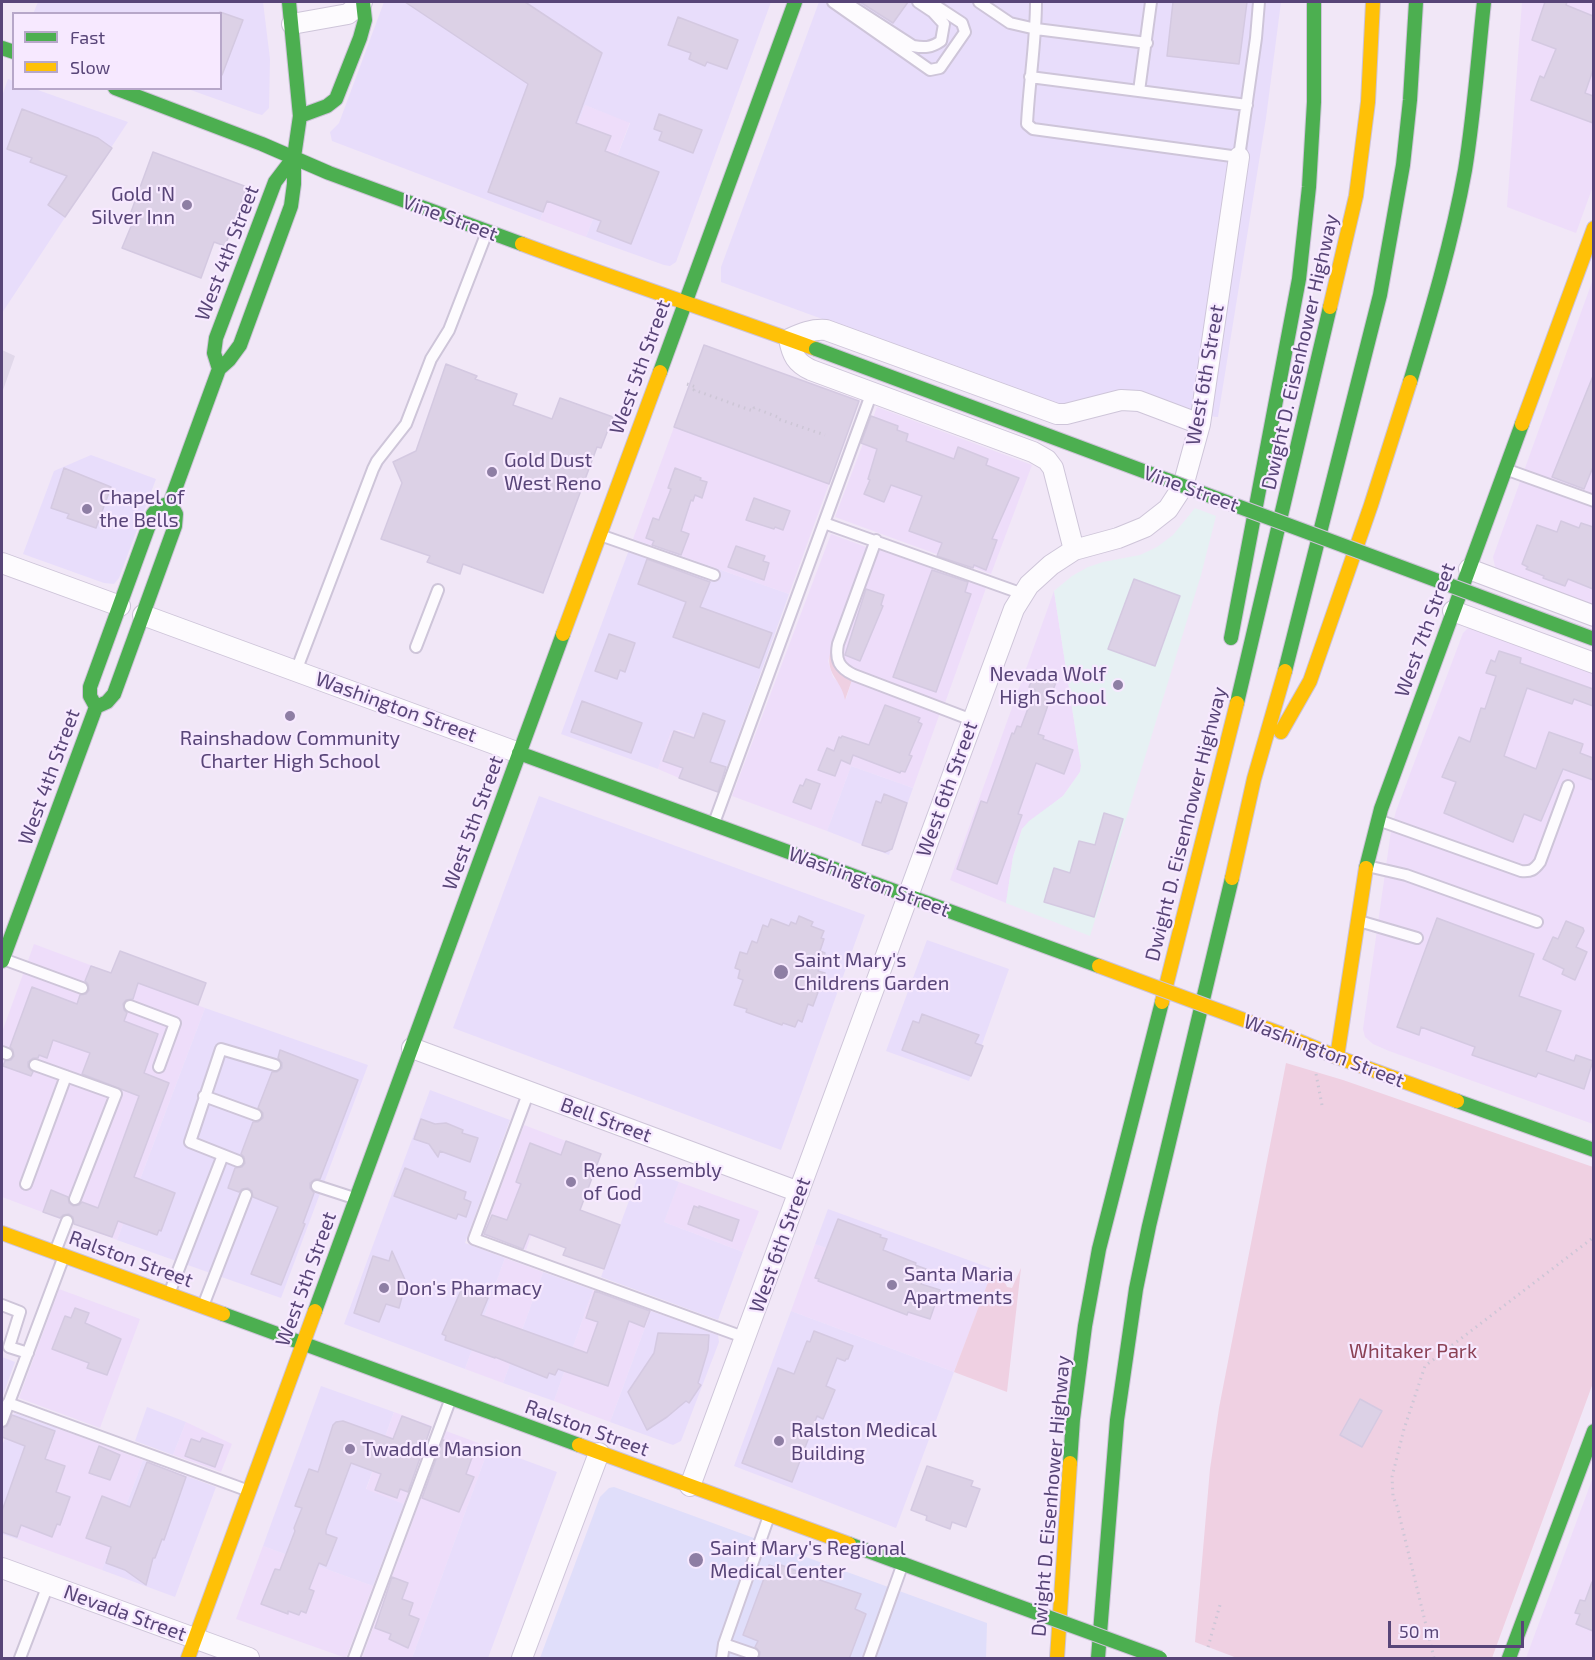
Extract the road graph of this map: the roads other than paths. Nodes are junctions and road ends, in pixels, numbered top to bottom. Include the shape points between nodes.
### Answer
1 (289, 2) edge
2 (363, 2) edge
3 (795, 2) edge
4 (833, 2) edge
5 (845, 2) edge
6 (918, 2) edge
7 (930, 2) edge
8 (979, 2) edge
9 (1036, 2) edge
10 (1151, 2) edge
11 (1259, 2) edge
12 (1314, 2) edge
13 (1373, 2) edge
14 (1416, 2) edge
15 (1484, 2) edge
16 (292, 24) junction
17 (1036, 29) junction
18 (1147, 43) junction
19 (1030, 77) junction
20 (120, 90) edge
21 (1139, 91) junction
22 (1247, 105) junction
23 (300, 116) junction
24 (1239, 156) junction
25 (294, 158) junction
26 (1593, 228) edge
27 (487, 231) junction
28 (685, 302) junction
29 (789, 339) junction
30 (219, 369) junction
31 (872, 392) junction
32 (1200, 424) junction
33 (1505, 469) junction
34 (1593, 501) edge
35 (170, 503) junction
36 (824, 523) junction
37 (600, 535) junction
38 (876, 540) junction
39 (1074, 550) junction
40 (2, 563) edge
41 (1469, 569) junction
42 (714, 575) dead end
43 (438, 590) dead end
44 (1023, 594) junction
45 (120, 606) junction
46 (1453, 611) junction
47 (143, 615) junction
48 (1593, 616) edge
49 (1593, 639) edge
50 (416, 647) dead end
51 (1593, 663) edge
52 (296, 671) junction
53 (96, 707) junction
54 (972, 720) junction
55 (1233, 721) junction
56 (519, 753) junction
57 (1254, 780) junction
58 (1568, 786) dead end
59 (1378, 820) junction
60 (713, 824) junction
61 (1366, 866) junction
62 (908, 896) junction
63 (1358, 920) junction
64 (1537, 922) dead end
65 (1417, 938) dead end
66 (2, 960) edge
67 (82, 988) dead end
68 (130, 1006) dead end
69 (412, 1048) junction
70 (1337, 1057) junction
71 (35, 1065) dead end
72 (275, 1065) dead end
73 (159, 1067) dead end
74 (66, 1076) junction
75 (529, 1091) junction
76 (204, 1096) junction
77 (256, 1114) dead end
78 (1593, 1150) edge
79 (223, 1155) junction
80 (238, 1161) dead end
81 (26, 1184) dead end
82 (317, 1186) dead end
83 (799, 1192) junction
84 (246, 1195) dead end
85 (75, 1199) dead end
86 (357, 1199) junction
87 (67, 1221) dead end
88 (2, 1233) edge
89 (60, 1254) junction
90 (169, 1294) junction
91 (2, 1305) edge
92 (203, 1306) junction
93 (746, 1338) junction
94 (303, 1343) junction
95 (28, 1353) junction
96 (451, 1398) junction
97 (8, 1403) junction
98 (2, 1421) edge
99 (1593, 1431) edge
100 (599, 1453) junction
101 (690, 1486) junction
102 (249, 1491) junction
103 (770, 1515) junction
104 (903, 1564) junction
105 (2, 1568) edge
106 (48, 1585) junction
107 (195, 1638) junction
108 (724, 1644) junction
109 (753, 1654) dead end
110 (20, 1659) edge
111 (188, 1659) edge
112 (249, 1659) edge
113 (354, 1659) edge
114 (522, 1659) edge
115 (722, 1659) edge
116 (869, 1659) edge
117 (1057, 1659) edge
118 (1098, 1659) edge
119 (1160, 1659) edge
120 (1509, 1659) edge

1 - 16 main road, West 4th Street
2 - 16 street via 348,14
2 - 23 main road via 365,20 360,38 336,99
3 - 28 main road, West 5th Street
4 - 7 lane via 930,70 940,68 964,32 962,23
5 - 6 lane via 913,46 924,48 940,41 944,24
8 - 17 lane via 1010,23
9 - 17 lane
10 - 18 lane
11 - 22 lane
12 - 55 main road via 1312,144 1299,279 1231,635
13 - 55 main road, Dwight D. Eisenhower Highway via 1368,102 1356,196
14 - 57 main road via 1403,165 1382,284
15 - 57 main road via 1465,168 1425,334 1310,681
16 - 23 main road, West 4th Street
17 - 18 lane
17 - 19 lane
18 - 21 lane
19 - 21 lane
19 - 24 lane via 1026,124 1033,129
20 - 25 main road, Vine Street
21 - 22 lane
22 - 24 lane
23 - 25 main road, West 4th Street
24 - 32 street, West 6th Street
25 - 27 main road, Vine Street
25 - 30 main road, West 4th Street via 291,206 284,228 240,345
25 - 30 main road, West 4th Street via 275,182 216,338 214,353
26 - 33 main road, West 7th Street
27 - 28 main road, Vine Street
27 - 52 lane via 449,330 431,359 406,424 373,469
28 - 29 main road, Vine Street
28 - 37 main road, West 5th Street
29 - 31 street via 799,364
29 - 32 street via 802,332 826,330 1057,414 1121,400 1139,401
29 - 49 main road, Vine Street, bridge
30 - 35 main road, West 4th Street
31 - 36 lane
31 - 39 street via 1047,460 1056,476
32 - 39 street, West 6th Street via 1183,486 1156,520 1132,533
33 - 34 lane
33 - 41 main road, West 7th Street
35 - 45 main road, West 4th Street via 153,514
35 - 47 main road, West 4th Street via 176,514 175,526
36 - 38 lane
36 - 60 lane
37 - 42 lane
37 - 56 main road, West 5th Street
38 - 44 lane
38 - 54 lane via 838,644 838,663 844,671
39 - 44 street, West 6th Street via 1039,574
40 - 45 street
41 - 46 main road, West 7th Street
41 - 48 street
43 - 50 lane
44 - 54 street, West 6th Street via 1008,622
45 - 53 main road, West 4th Street via 90,687
46 - 51 street
46 - 59 main road, West 7th Street
47 - 52 street, Washington Street
47 - 53 main road, West 4th Street via 114,694
52 - 56 street, Washington Street
53 - 66 main road, West 4th Street
54 - 62 street, West 6th Street
55 - 117 main road, Dwight D. Eisenhower Highway via 1099,1249 1073,1419
56 - 60 main road, Washington Street
56 - 69 main road, West 5th Street
57 - 118 main road via 1136,1289 1110,1485
58 - 59 lane via 1540,862 1528,871
59 - 61 main road, West 7th Street
60 - 62 main road, Washington Street
61 - 63 main road, West 7th Street
61 - 64 lane via 1406,875
62 - 70 main road, Washington Street, bridge
62 - 83 street, West 6th Street
63 - 65 lane
63 - 70 main road, West 7th Street
66 - 67 lane
68 - 73 lane via 175,1023
69 - 75 street, Bell Street
69 - 86 main road, West 5th Street
70 - 78 main road, Washington Street
71 - 74 lane
72 - 76 lane via 221,1048
74 - 81 lane
74 - 85 lane via 116,1094
75 - 83 street, Bell Street
75 - 93 lane via 474,1239
76 - 77 lane
76 - 79 lane via 190,1142
79 - 80 lane
79 - 90 lane
82 - 86 lane
83 - 93 street, West 6th Street
84 - 92 lane
86 - 94 main road, West 5th Street
87 - 89 lane
88 - 89 main road, Ralston Street
89 - 90 main road, Ralston Street
89 - 95 lane
90 - 92 main road, Ralston Street
91 - 95 lane via 20,1312 9,1347
92 - 94 main road, Ralston Street
93 - 101 street, West 6th Street
94 - 96 main road, Ralston Street
94 - 102 main road, West 5th Street
95 - 97 lane
96 - 100 main road, Ralston Street
96 - 113 lane
97 - 98 lane
97 - 102 lane
99 - 120 main road
100 - 101 main road, Ralston Street
100 - 114 street
101 - 103 main road, Ralston Street
102 - 107 main road, West 5th Street
103 - 104 main road, Ralston Street
103 - 108 lane
104 - 116 lane
104 - 119 main road, Ralston Street, bridge
105 - 106 street, Nevada Street
106 - 107 street, Nevada Street
106 - 110 lane
107 - 111 main road, West 5th Street
107 - 112 street, Nevada Street
108 - 109 lane
108 - 115 lane

